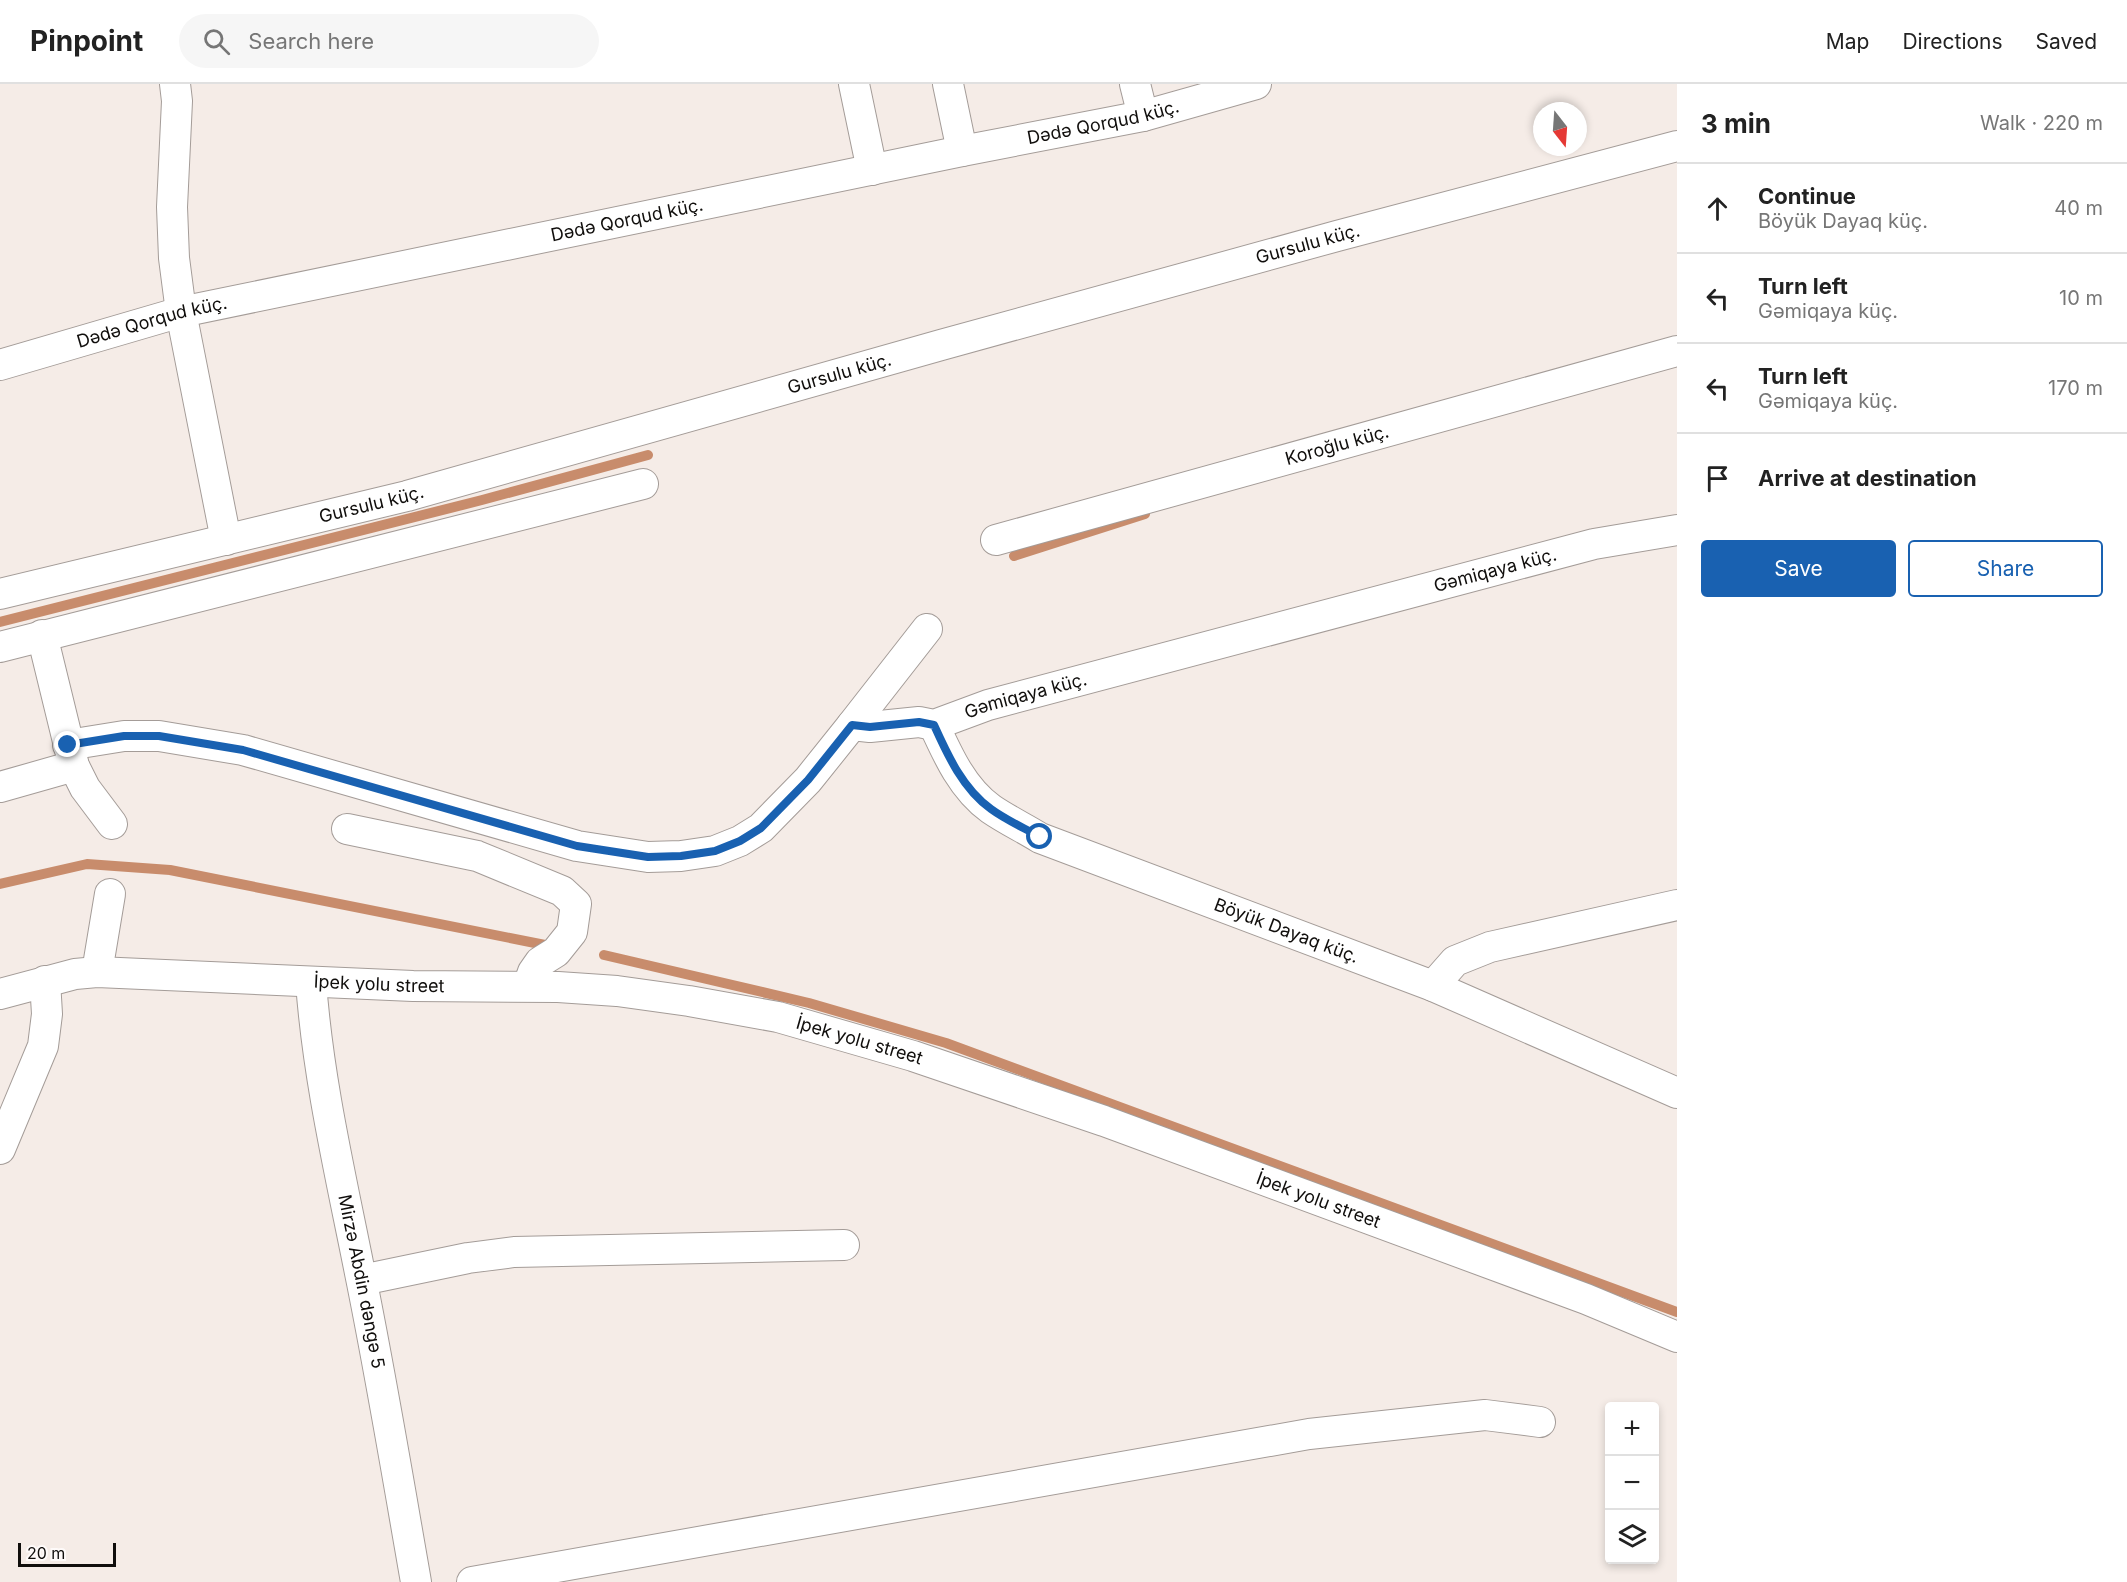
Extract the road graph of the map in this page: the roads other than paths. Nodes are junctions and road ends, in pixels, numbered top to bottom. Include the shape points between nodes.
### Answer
1 (175, 84) edge
2 (854, 84) edge
3 (948, 84) edge
4 (1135, 84) edge
5 (1252, 85) edge
6 (1143, 116) junction
7 (1677, 146) edge
8 (963, 151) junction
9 (872, 170) junction
10 (181, 312) junction
11 (1677, 351) edge
12 (0, 365) edge
13 (643, 484) dead end
14 (1677, 531) edge
15 (226, 540) junction
16 (996, 540) dead end
17 (0, 594) edge
18 (927, 629) dead end
19 (42, 635) junction
20 (0, 647) edge
21 (852, 725) junction
22 (934, 725) junction
23 (71, 755) junction
24 (0, 787) edge
25 (112, 824) dead end
26 (347, 829) dead end
27 (110, 894) dead end
28 (1677, 905) edge
29 (97, 972) junction
30 (45, 981) junction
31 (311, 982) junction
32 (528, 986) junction
33 (1432, 986) junction
34 (0, 994) edge
35 (1677, 1093) edge
36 (0, 1149) edge
37 (844, 1245) dead end
38 (362, 1281) junction
39 (1677, 1337) edge
40 (1540, 1422) dead end
41 (416, 1582) edge
42 (472, 1582) edge

1 - 10 street via 172,207
2 - 9 street
3 - 8 street
4 - 6 street
5 - 6 street, Dədə Qorqud küç.
6 - 8 street, Dədə Qorqud küç.
7 - 15 street, Gursulu küç. via 952,341 407,496
8 - 9 street, Dədə Qorqud küç.
9 - 10 street, Dədə Qorqud küç.
10 - 12 street, Dədə Qorqud küç.
10 - 15 street
11 - 16 street, Koroğlu küç.
13 - 19 street
14 - 22 street, Gəmiqaya küç. via 1583,547 988,705
15 - 17 street, Gursulu küç.
18 - 21 street
19 - 20 street
19 - 23 street
21 - 22 street, Gəmiqaya küç.
21 - 23 street via 808,780 761,828 715,851 670,857 577,846 243,750 159,736 124,736
22 - 33 street, Böyük Dayaq küç. via 952,763 971,790 991,809 1040,837
23 - 24 street
23 - 25 street via 85,788
26 - 32 street via 477,856 562,891 576,904 572,932 556,952 540,962
27 - 29 street
28 - 33 street via 1490,947 1455,961
29 - 30 street, İpek yolu street
29 - 31 street, İpek yolu street
30 - 34 street, İpek yolu street
30 - 36 street via 47,1014 43,1046
31 - 32 street, İpek yolu street
31 - 38 street, Mirzə Abdin dəngə 5 via 326,1099
32 - 39 street, İpek yolu street via 617,992 778,1017 913,1056 1104,1121 1586,1299
33 - 35 street, Böyük Dayaq küç.
37 - 38 street via 514,1252
38 - 41 street, Mirzə Abdin dəngə 5
40 - 42 street via 1485,1415 1309,1434

